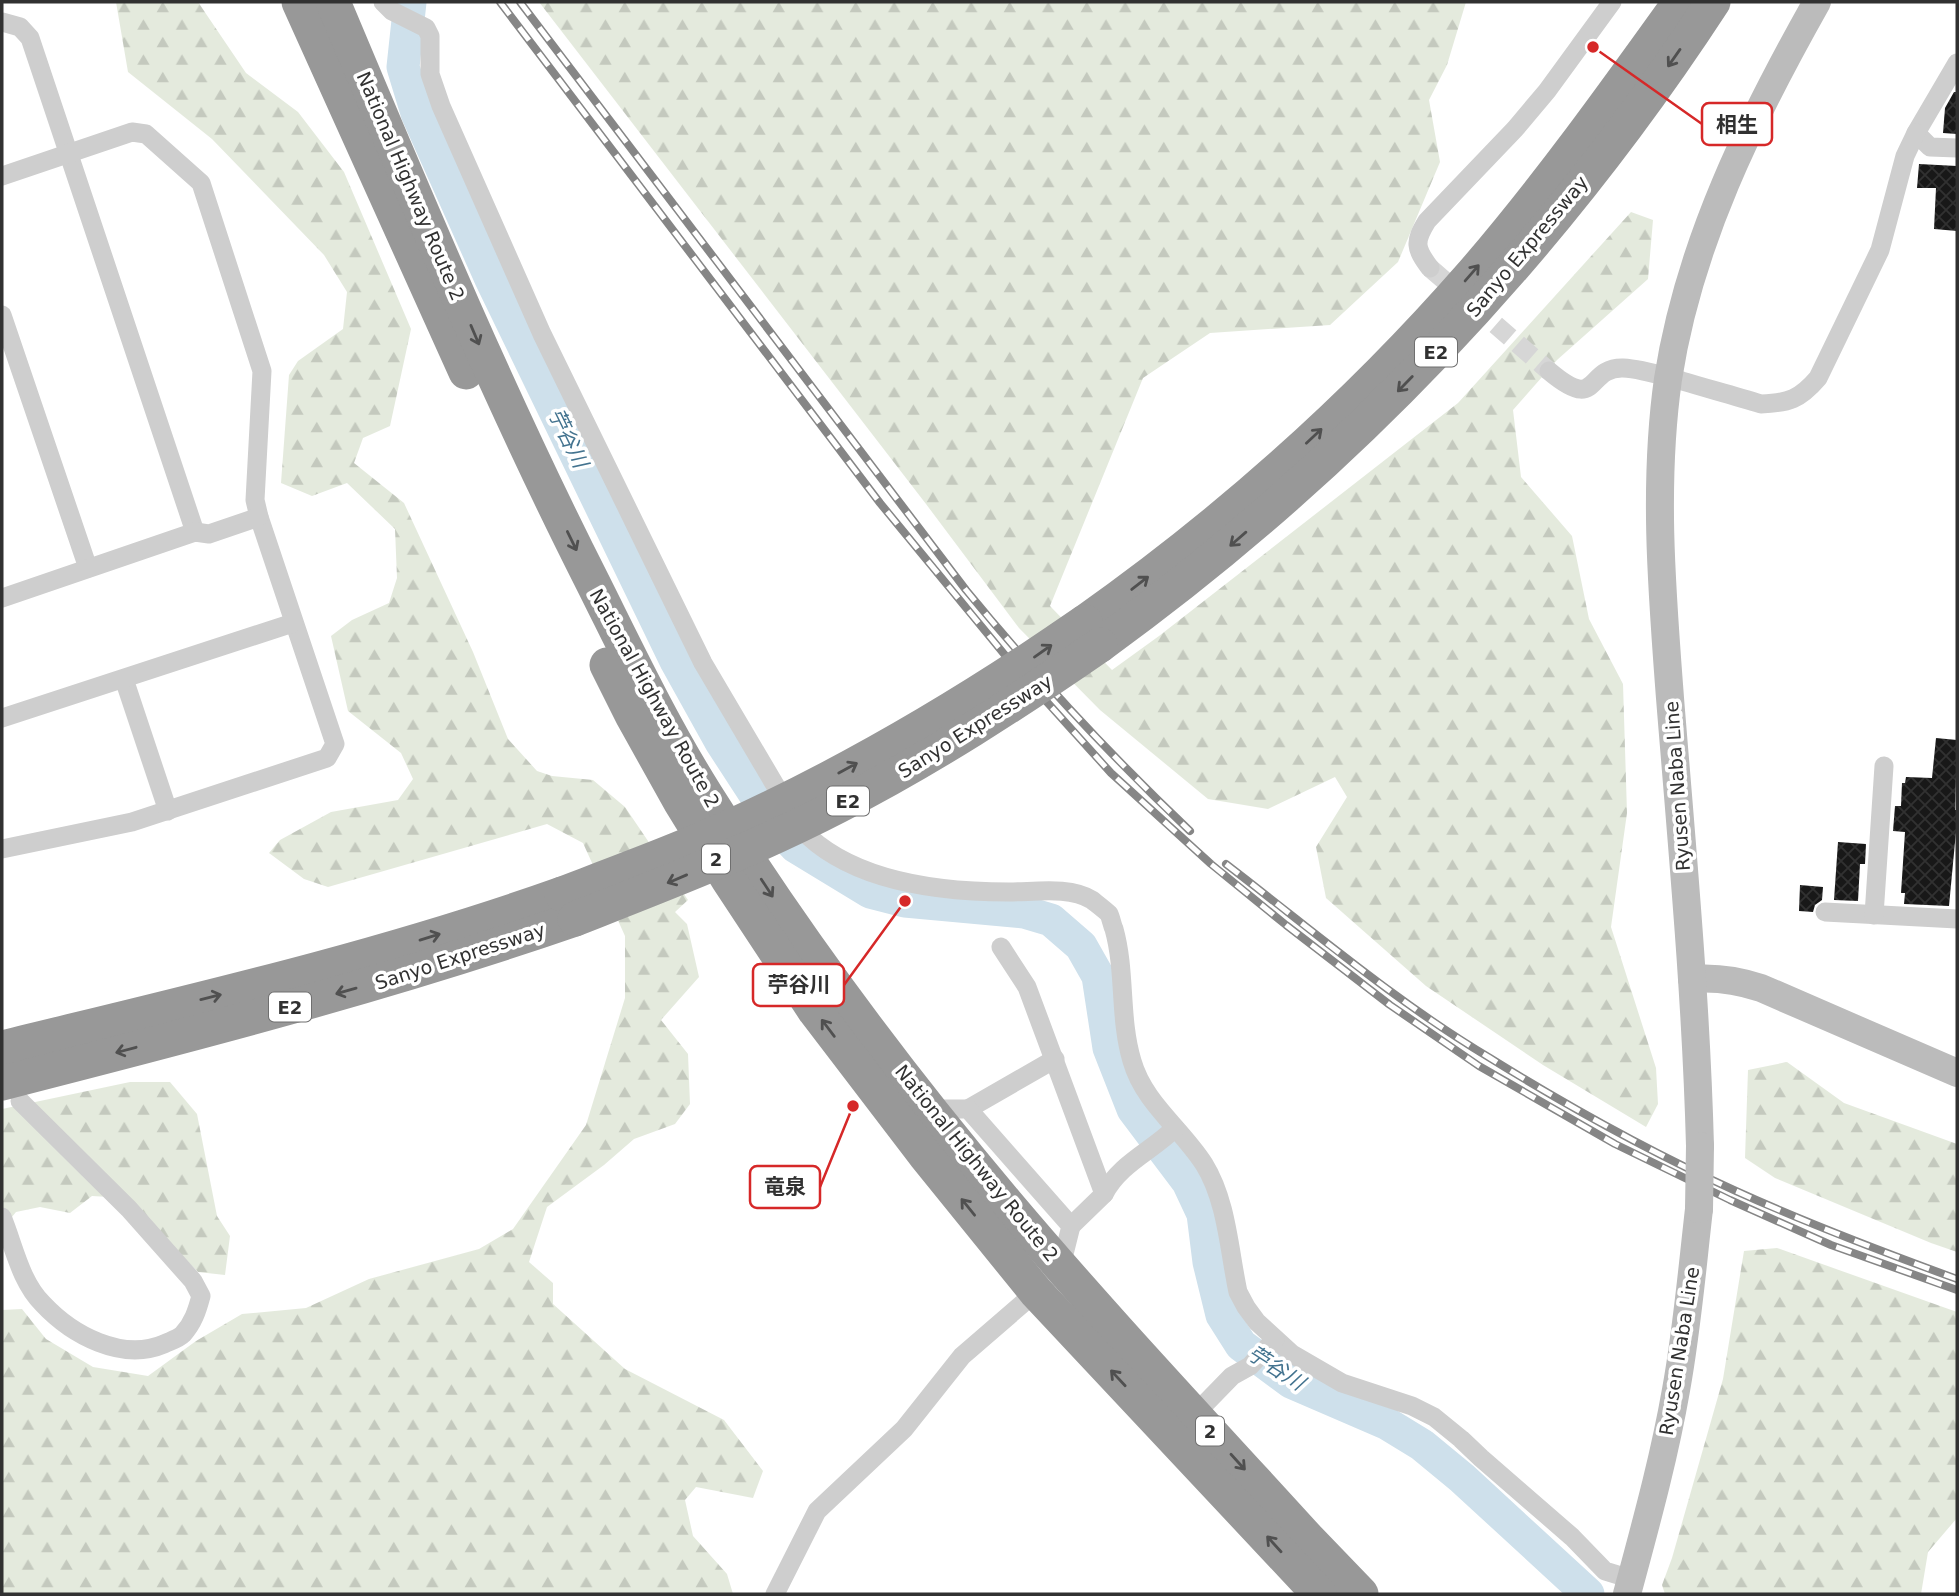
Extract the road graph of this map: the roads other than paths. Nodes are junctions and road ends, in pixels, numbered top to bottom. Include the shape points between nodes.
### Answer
1 (299, 2) edge
2 (333, 2) edge
3 (1612, 2) edge
4 (1680, 2) edge
5 (1713, 2) edge
6 (1817, 2) edge
7 (387, 6) edge
8 (2, 22) edge
9 (1957, 63) edge
10 (1916, 133) junction
11 (1957, 148) edge
12 (69, 153) junction
13 (2, 176) edge
14 (1430, 268) tunnel mouth
15 (2, 315) edge
16 (1549, 371) tunnel mouth
17 (1669, 377) junction
18 (259, 517) junction
19 (195, 532) junction
20 (88, 568) junction
21 (2, 598) edge
22 (293, 623) junction
23 (1093, 634) junction
24 (124, 680) junction
25 (2, 718) edge
26 (1884, 766) dead end
27 (168, 811) junction
28 (2, 849) edge
29 (568, 907) junction
30 (1825, 912) dead end
31 (1874, 915) junction
32 (1957, 919) edge
33 (1001, 947) dead end
34 (1692, 979) junction
35 (2, 1048) edge
36 (1055, 1059) junction
37 (1957, 1073) edge
38 (11, 1092) edge
39 (930, 1109) junction
40 (968, 1109) junction
41 (1173, 1130) junction
42 (1104, 1194) junction
43 (2, 1217) edge
44 (1072, 1226) junction
45 (1061, 1266) junction
46 (1035, 1292) junction
47 (1272, 1342) junction
48 (1195, 1414) junction
49 (1629, 1587) edge
50 (775, 1594) edge
51 (1320, 1594) edge
52 (1361, 1594) edge

46 -> 1 highway, National Highway Route 2 / 2 via 815,1011 674,790 632,715 503,452
2 -> 39 highway, National Highway Route 2 / 2 via 494,377 649,694 703,791 775,901
3 - 14 street via 1515,130 1427,221 1417,246
23 -> 4 highway, Sanyo Expressway / E2 via 1366,387 1473,273 1571,152
5 -> 23 highway, Sanyo Expressway / E2 via 1568,199 1494,289 1372,418 1208,564
6 - 17 main road, Ryusen Naba Line via 1717,199 1683,310
7 - 41 street via 426,28 430,74 441,106 542,334 703,663 801,829 834,856 896,879 944,889 1066,892 1091,899 1110,915 1126,1031 1139,1083
8 - 12 street via 20,27 30,38
9 - 10 street
10 - 11 street via 1930,147
10 - 17 street via 1905,156 1880,250 1818,378 1806,392 1778,404 1761,404
12 - 13 street
12 - 18 street via 132,132 146,134 201,183 262,371 255,500
12 - 19 street
15 - 20 street
16 - 17 street via 1576,390 1615,369
17 - 34 main road, Ryusen Naba Line via 1659,519
18 - 19 street via 209,534
18 - 22 street
19 - 20 street
20 - 21 street
22 - 24 street
22 - 27 street via 335,744 327,758
23 - 29 highway, Sanyo Expressway / E2, bridge via 827,780
24 - 25 street
24 - 27 street
26 - 31 street
27 - 28 street
35 -> 29 highway, Sanyo Expressway / E2 via 388,950 502,915
29 -> 38 highway, Sanyo Expressway / E2 via 384,980
30 - 31 street
31 - 32 street
33 - 36 street via 1027,987
34 - 37 main road via 1714,977 1761,988
34 - 49 main road, Ryusen Naba Line, bridge via 1699,1209 1676,1389
36 - 40 street
36 - 42 street
38 - 43 street via 129,1209 192,1281 201,1296 194,1319 181,1336 154,1348 100,1344 41,1303 21,1271
39 - 40 street
39 - 45 highway, National Highway Route 2 / 2
40 - 44 street
41 - 42 street via 1110,1183
41 - 47 street via 1204,1165 1216,1187 1238,1292
42 - 44 street
44 - 45 street
45 - 46 street
45 - 48 highway, National Highway Route 2 / 2
46 - 50 street via 962,1356 904,1429 817,1511
51 -> 46 highway, National Highway Route 2 / 2
47 - 48 street
47 - 49 street via 1342,1383 1434,1417 1605,1571
48 -> 52 highway, National Highway Route 2 / 2

